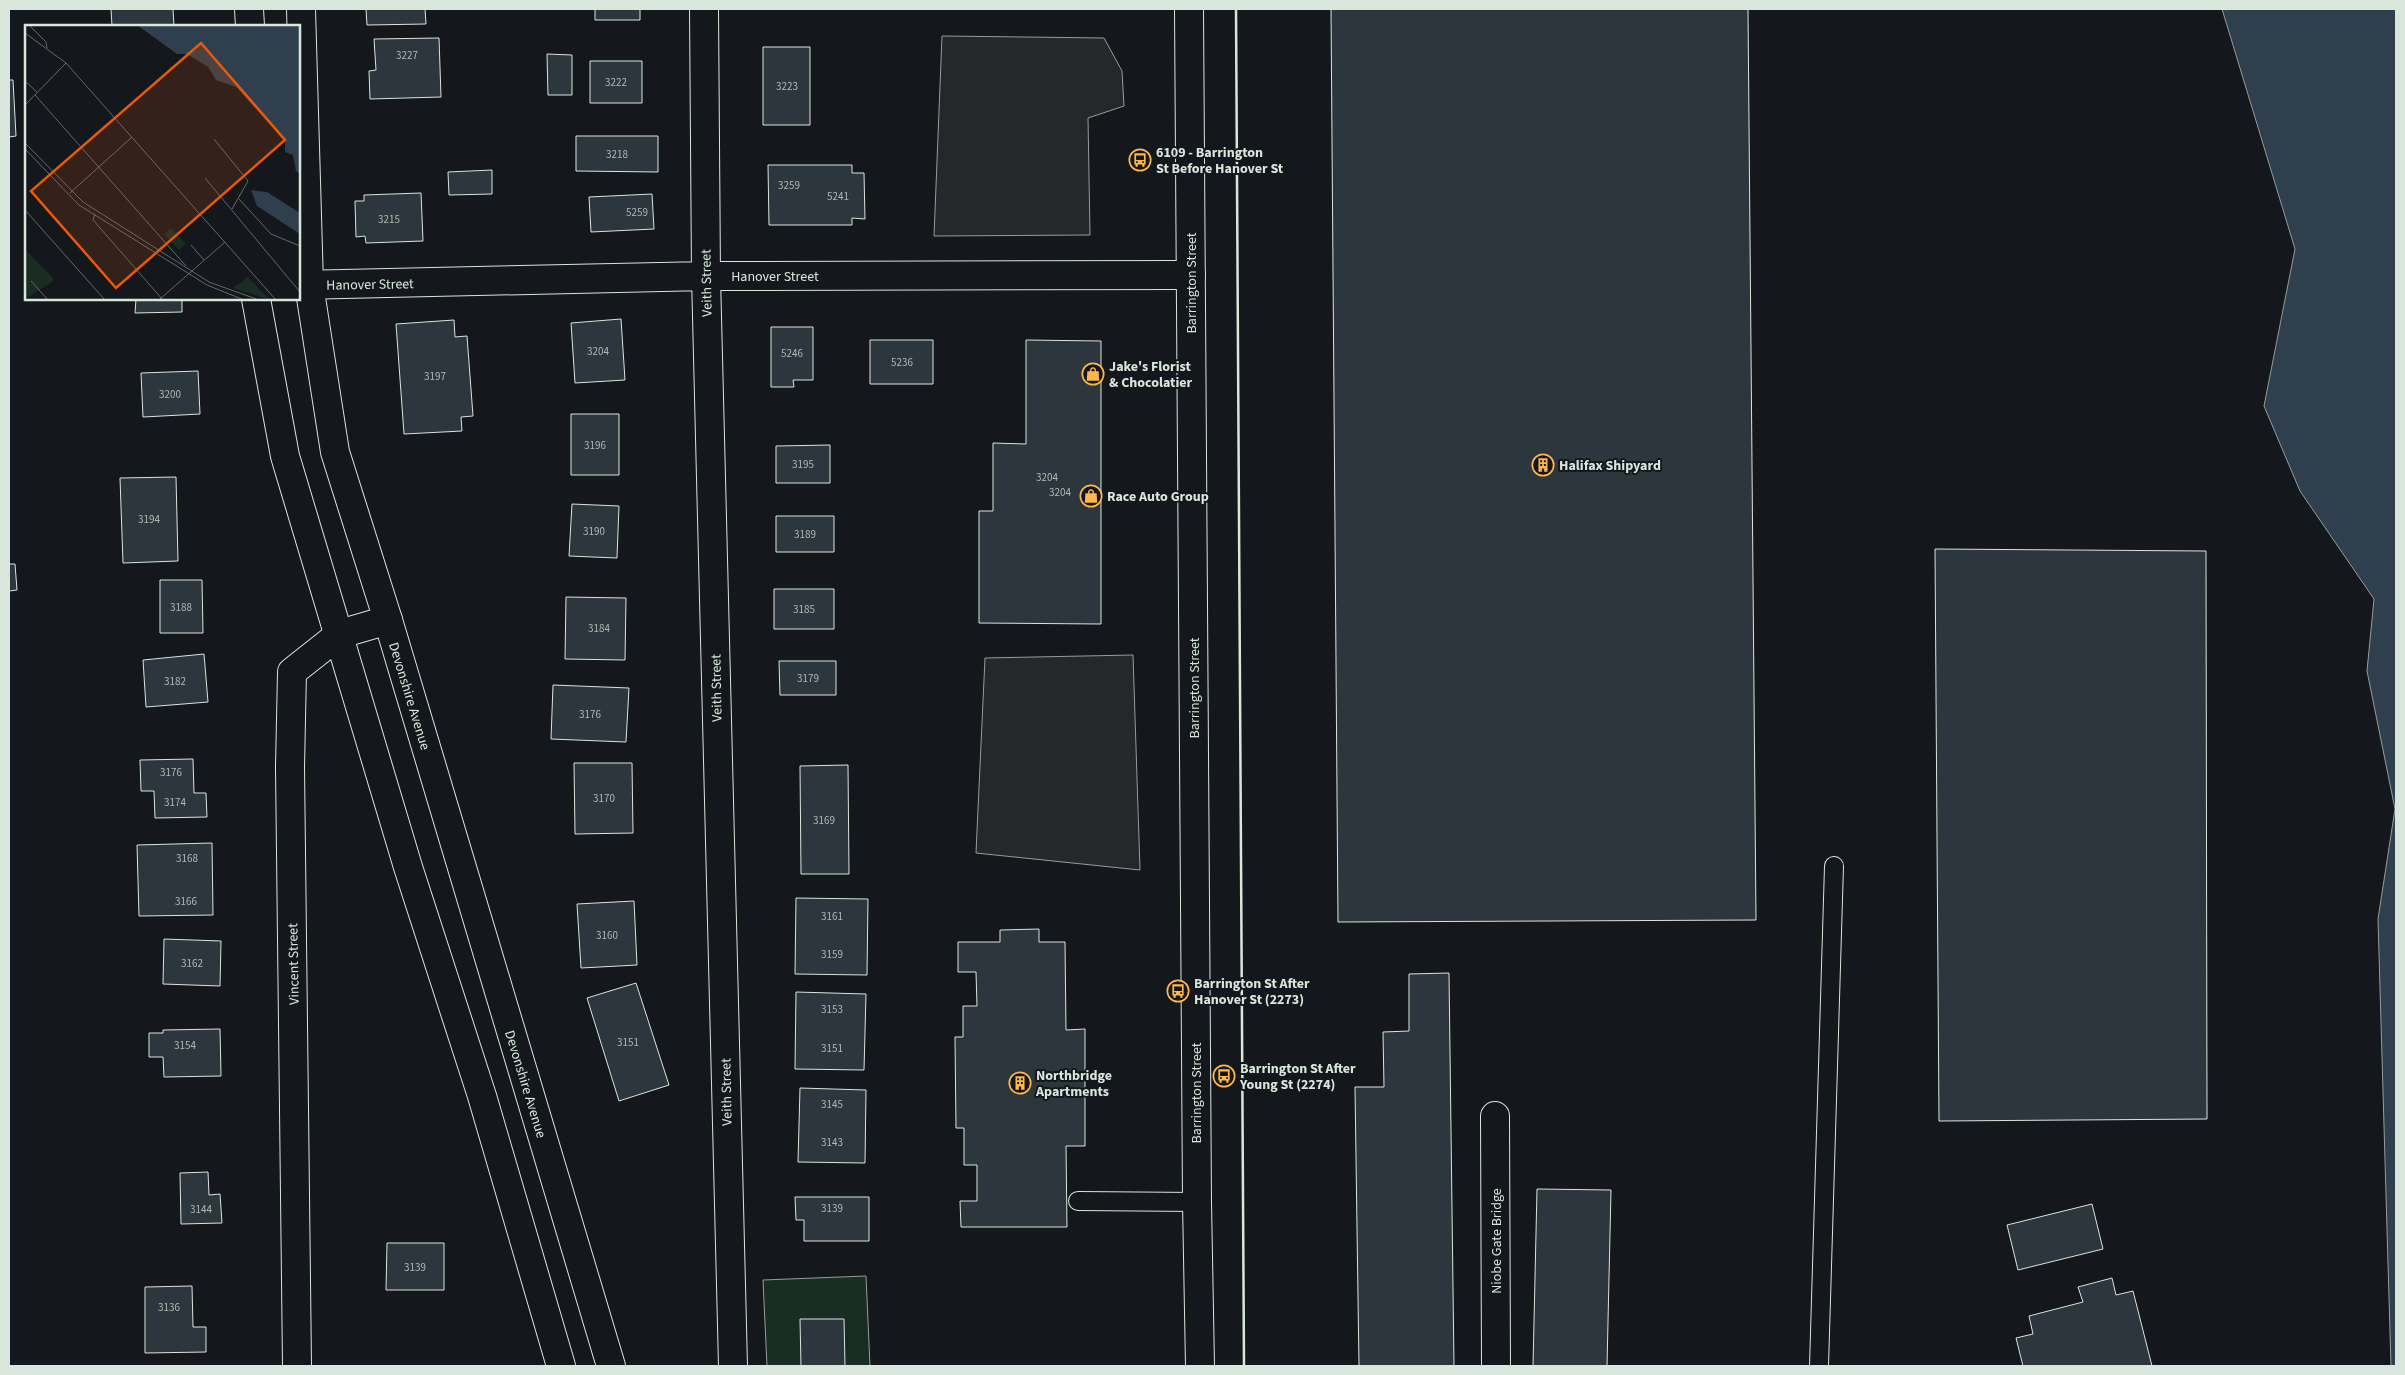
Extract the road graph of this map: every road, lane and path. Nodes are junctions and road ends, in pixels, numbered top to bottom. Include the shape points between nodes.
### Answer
1 (249, 9) edge
2 (301, 9) edge
3 (704, 9) edge
4 (1189, 9) edge
5 (250, 25) edge
6 (1191, 274) junction
7 (706, 276) junction
8 (304, 285) edge
9 (256, 300) edge
10 (388, 620) junction
11 (340, 634) junction
12 (1834, 866) dead end
13 (1495, 1116) dead end
14 (1078, 1201) dead end
15 (1197, 1202) junction
16 (297, 1366) edge
17 (561, 1366) edge
18 (611, 1366) edge
19 (733, 1366) edge
20 (1200, 1366) edge
21 (1496, 1366) edge
22 (1819, 1366) edge

1 - 5 street
2 - 8 street, Devonshire Avenue
3 - 7 street, Veith Street
4 - 6 street, Barrington Street
6 - 7 street, Hanover Street
6 - 15 street, Barrington Street
7 - 8 street, Hanover Street
7 - 19 street, Veith Street
8 - 10 street, Devonshire Avenue via 335,452
9 - 11 street via 285,456
10 - 11 street, Vincent Street
10 - 18 street, Devonshire Avenue
11 - 16 street, Vincent Street via 292,672 290,766
11 - 17 street
12 - 22 lane
13 - 21 street, Niobe Gate Bridge
14 - 15 lane
15 - 20 street, Barrington Street

